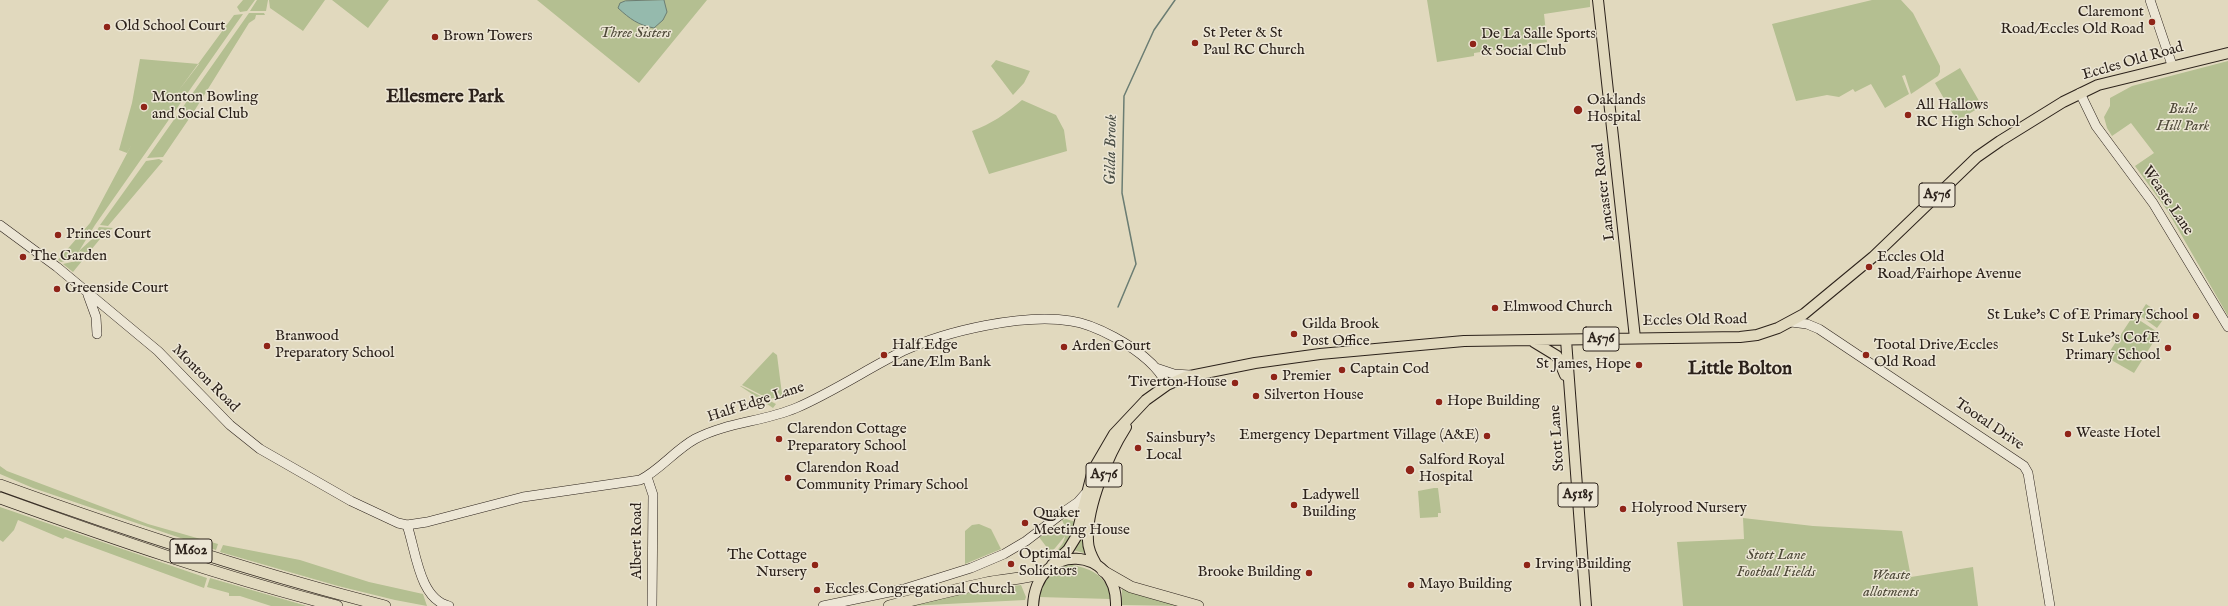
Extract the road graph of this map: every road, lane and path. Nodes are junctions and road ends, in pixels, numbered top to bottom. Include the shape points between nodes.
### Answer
1 (1598, 0) edge
2 (2150, 0) edge
3 (2228, 53) edge
4 (2172, 65) junction
5 (2080, 93) junction
6 (0, 225) edge
7 (86, 291) junction
8 (1633, 309) junction
9 (1804, 314) junction
10 (1791, 322) junction
11 (2228, 327) edge
12 (1819, 329) junction
13 (97, 334) dead end
14 (1659, 337) junction
15 (1635, 338) junction
16 (1566, 340) junction
17 (1530, 341) junction
18 (1156, 368) junction
19 (1191, 375) junction
20 (1569, 384) junction
21 (1167, 385) junction
22 (1135, 412) junction
23 (647, 477) junction
24 (0, 485) edge
25 (1085, 494) junction
26 (0, 498) edge
27 (1064, 512) junction
28 (1086, 513) junction
29 (407, 525) junction
30 (1052, 566) junction
31 (1100, 568) junction
32 (1043, 573) junction
33 (1033, 602) edge
34 (1116, 603) edge
35 (337, 606) edge
36 (385, 606) edge
37 (449, 606) edge
38 (652, 606) edge
39 (823, 606) edge
40 (889, 606) edge
41 (1198, 606) edge
42 (1586, 606) edge
43 (2050, 606) edge

1 - 8 main road, Lancaster Road
2 - 4 main road
3 - 4 main road, Eccles Old Road / A576
4 - 5 main road, Eccles Old Road / A576 via 2098,85
5 - 9 main road, Eccles Old Road / A576 via 2000,140 1977,157 1873,257
5 - 11 main road, Weaste Lane via 2096,126 2153,203
6 - 7 main road, Monton Road
7 - 13 main road via 95,311
7 - 29 main road, Monton Road via 158,351 230,425 260,449 351,501
8 - 14 main road, Lancaster Road via 1641,328
8 - 15 main road, Lancaster Road
9 - 10 main road, Eccles Old Road / A576
9 - 12 main road, Tootal Drive
10 - 12 main road, Tootal Drive
10 - 14 main road, Eccles Old Road / A576 via 1757,335 1740,337
12 - 43 main road, Tootal Drive via 2024,466 2028,473
14 - 15 main road, Eccles Old Road / A576
15 - 16 main road, Eccles Old Road / A576
16 - 17 main road, Eccles Old Road / A576
16 - 20 main road, Stott Lane / A5185
17 - 19 main road, Eccles Old Road / A576 via 1464,341 1353,351 1255,363
17 - 20 main road via 1557,356
18 - 19 main road via 1174,374
18 - 21 main road, Half Edge Lane
18 - 23 main road, Half Edge Lane via 1120,340 1074,321 1023,320 964,331 905,350 820,398 792,410 721,428 697,438 685,444
19 - 21 main road, Eccles Old Road / A576
20 - 42 main road, Stott Lane / A5185
21 - 22 main road, Eccles Old Road / A576 via 1146,400
22 - 25 main road, A576 via 1106,446 1093,470
22 - 28 main road, A576
23 - 29 main road, Half Edge Lane via 633,482 523,497
23 - 38 main road, Albert Road via 653,495
24 - 36 highway, M602 via 168,544 248,569
25 - 27 main road
25 - 28 main road, A576
26 - 35 highway, M602 via 144,549 245,581
27 - 28 main road
27 - 39 main road via 1026,541 971,568 904,588
28 - 30 main road, A576 via 1074,543
28 - 31 main road, A576 via 1088,542
29 - 37 main road via 428,592 438,602
30 - 31 main road, A576 via 1065,560 1076,559
30 - 32 main road, A576
31 - 34 main road, A576 via 1111,584
31 - 41 highway via 1131,587
32 - 33 main road, A576 via 1035,588
32 - 40 highway

